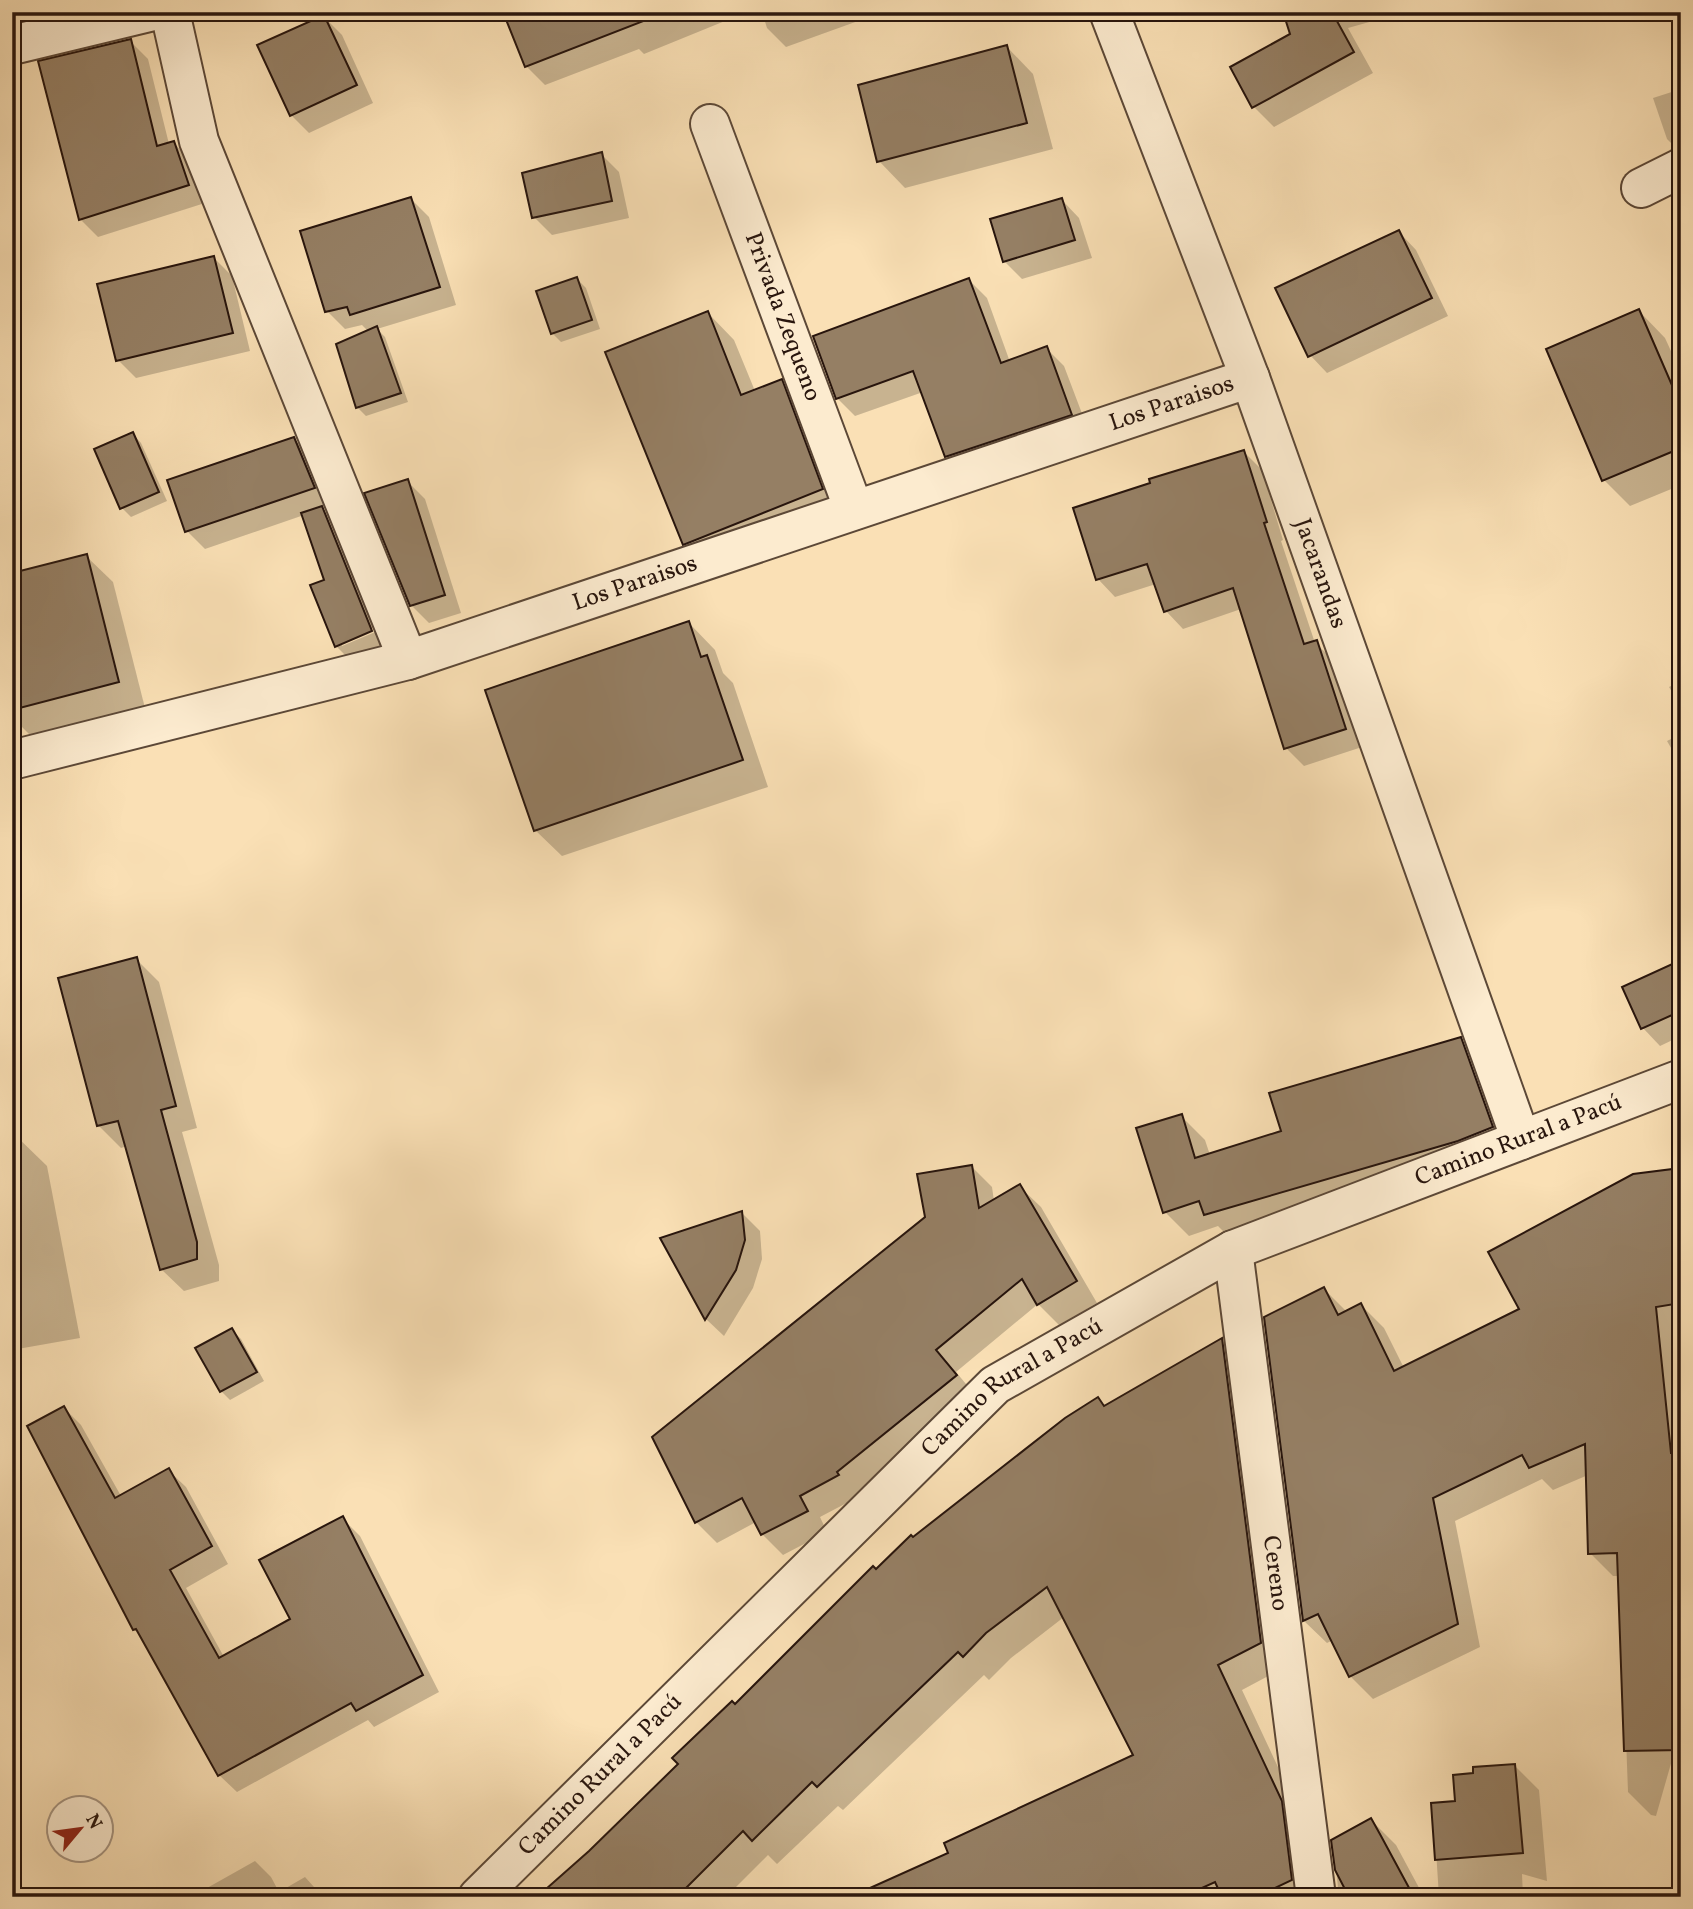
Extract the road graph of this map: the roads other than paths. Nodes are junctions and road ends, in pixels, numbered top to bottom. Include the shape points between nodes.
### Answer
1 (149, 12) edge
2 (170, 12) edge
3 (1109, 12) edge
4 (12, 45) edge
5 (710, 124) dead end
6 (1681, 168) edge
7 (1641, 188) dead end
8 (1250, 378) junction
9 (854, 510) junction
10 (408, 660) junction
11 (12, 760) edge
12 (1681, 1079) edge
13 (1521, 1140) junction
14 (1233, 1250) junction
15 (478, 1897) edge
16 (1316, 1897) edge

1 - 4 street
2 - 10 street via 199,141
3 - 8 street, Jacarandas
5 - 9 street, Privada Zequeno
6 - 7 street
8 - 9 street, Los Paraisos
8 - 13 street, Jacarandas
9 - 10 street, Los Paraisos
10 - 11 street, Los Paraisos
12 - 13 street, Camino Rural a Pacú
13 - 14 street, Camino Rural a Pacú
14 - 15 street, Camino Rural a Pacú via 995,1385
14 - 16 street, Cereno

